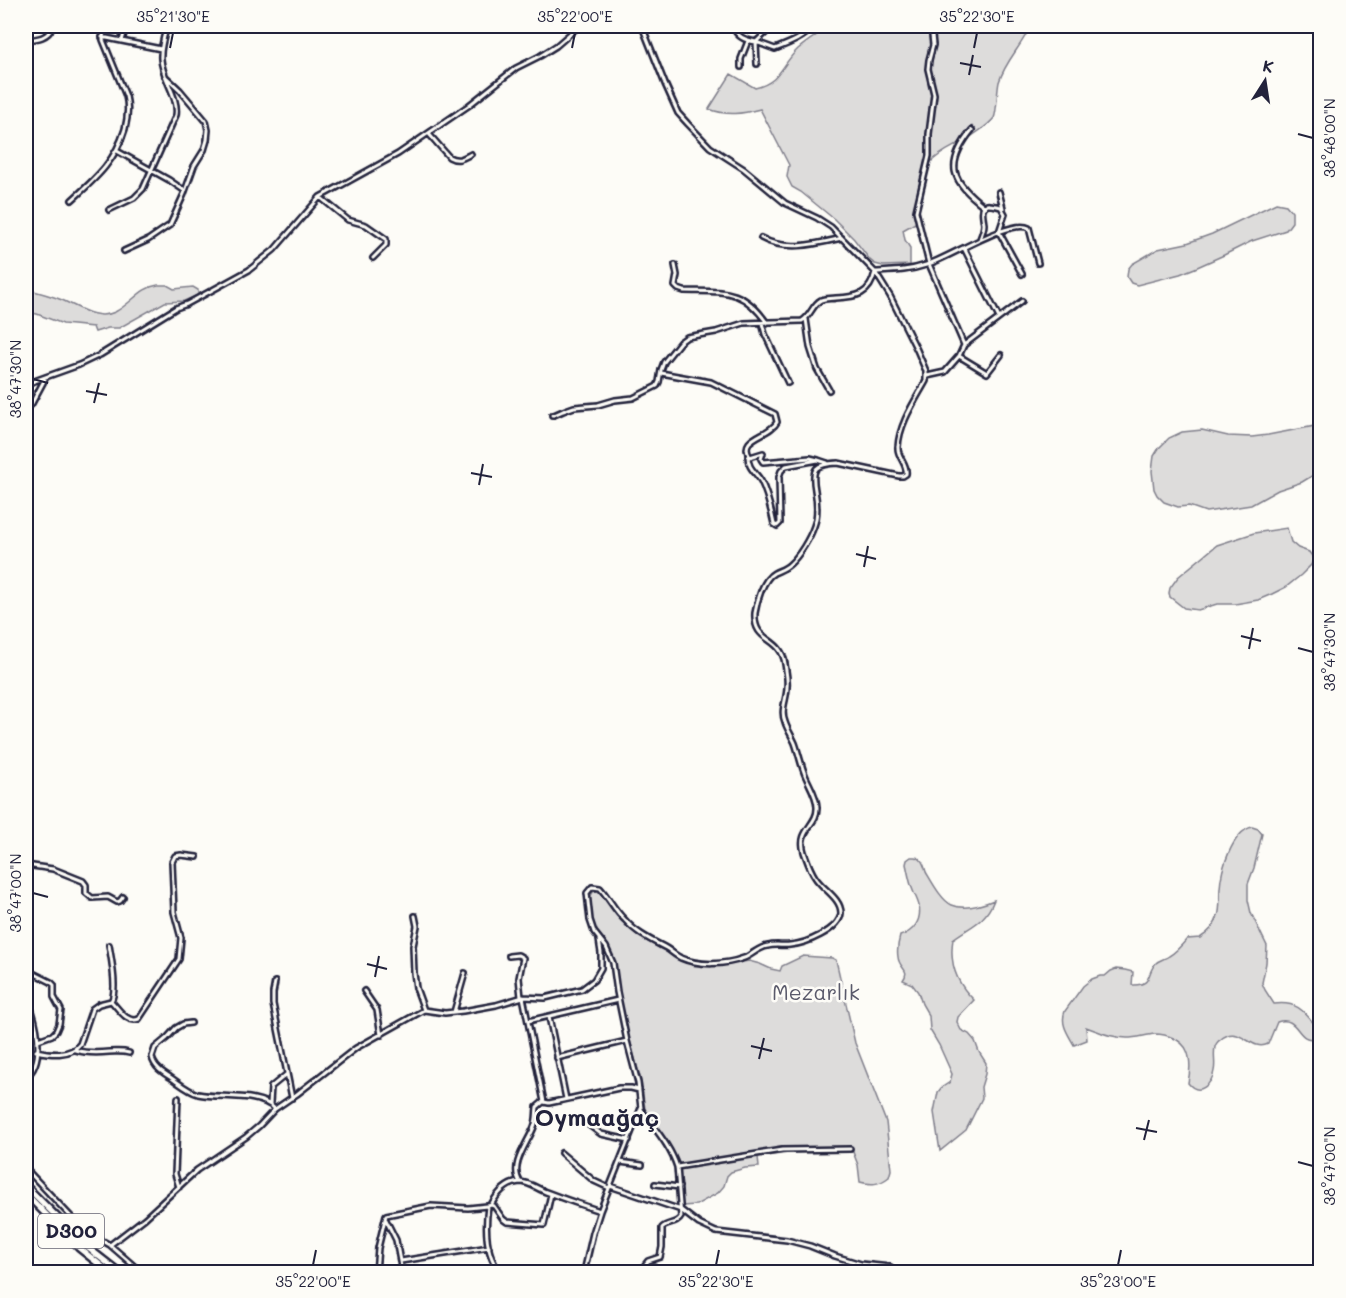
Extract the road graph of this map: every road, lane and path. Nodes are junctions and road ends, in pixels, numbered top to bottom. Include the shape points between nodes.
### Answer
1 (54, 26) edge
2 (104, 26) edge
3 (126, 26) edge
4 (167, 26) edge
5 (579, 26) edge
6 (642, 26) edge
7 (732, 26) edge
8 (773, 26) edge
9 (815, 26) edge
10 (931, 26) edge
11 (102, 37) junction
12 (26, 40) edge
13 (122, 41) junction
14 (748, 41) junction
15 (756, 42) junction
16 (161, 49) junction
17 (757, 64) dead end
18 (741, 67) dead end
19 (165, 76) junction
20 (972, 130) dead end
21 (429, 134) junction
22 (117, 151) junction
23 (471, 154) dead end
24 (151, 170) junction
25 (184, 191) junction
26 (999, 192) dead end
27 (320, 197) junction
28 (72, 200) dead end
29 (985, 207) junction
30 (1003, 209) junction
31 (109, 210) dead end
32 (999, 232) junction
33 (761, 238) dead end
34 (842, 238) junction
35 (979, 240) junction
36 (964, 248) junction
37 (124, 251) dead end
38 (373, 258) dead end
39 (1038, 263) dead end
40 (929, 264) junction
41 (675, 265) dead end
42 (875, 272) junction
43 (1022, 274) dead end
44 (1022, 301) dead end
45 (999, 318) junction
46 (806, 319) junction
47 (764, 323) junction
48 (964, 345) junction
49 (1001, 355) dead end
50 (959, 356) junction
51 (660, 373) junction
52 (927, 376) junction
53 (46, 377) junction
54 (788, 383) dead end
55 (26, 384) edge
56 (829, 390) dead end
57 (26, 410) edge
58 (552, 415) dead end
59 (748, 456) junction
60 (818, 460) junction
61 (829, 464) junction
62 (197, 857) dead end
63 (26, 866) edge
64 (123, 897) dead end
65 (415, 916) dead end
66 (598, 938) junction
67 (108, 945) dead end
68 (509, 956) dead end
69 (29, 957) dead end
70 (465, 974) dead end
71 (275, 982) dead end
72 (364, 991) dead end
73 (522, 997) junction
74 (618, 1000) junction
75 (111, 1001) junction
76 (26, 1006) edge
77 (424, 1011) junction
78 (454, 1012) junction
79 (549, 1017) junction
80 (528, 1021) junction
81 (191, 1023) dead end
82 (381, 1035) junction
83 (38, 1040) junction
84 (627, 1041) junction
85 (75, 1050) junction
86 (36, 1051) junction
87 (129, 1053) dead end
88 (557, 1058) junction
89 (287, 1074) junction
90 (26, 1077) edge
91 (639, 1090) junction
92 (178, 1098) dead end
93 (292, 1098) junction
94 (566, 1099) junction
95 (544, 1102) junction
96 (270, 1104) junction
97 (641, 1108) junction
98 (275, 1109) junction
99 (590, 1125) dead end
100 (629, 1140) junction
101 (850, 1149) dead end
102 (561, 1153) dead end
103 (620, 1162) junction
104 (642, 1165) dead end
105 (677, 1167) junction
106 (26, 1169) edge
107 (520, 1182) junction
108 (655, 1184) dead end
109 (26, 1186) edge
110 (179, 1186) junction
111 (610, 1187) junction
112 (679, 1187) junction
113 (26, 1194) edge
114 (551, 1194) junction
115 (490, 1206) junction
116 (681, 1210) junction
117 (600, 1211) junction
118 (386, 1219) junction
119 (110, 1245) junction
120 (489, 1246) junction
121 (401, 1261) junction
122 (890, 1267) dead end
123 (109, 1272) edge
124 (119, 1272) edge
125 (141, 1272) edge
126 (375, 1272) edge
127 (402, 1272) edge
128 (500, 1272) edge
129 (584, 1272) edge
130 (636, 1272) edge

1 - 12 street via 46,36
2 - 11 street
3 - 13 street
4 - 16 street
5 - 21 street via 556,46 503,77
6 - 34 street via 678,113 688,124 710,147 785,203 831,227
7 - 14 street via 736,35
8 - 15 street
9 - 15 street via 793,43 775,50
10 - 40 street via 933,45 928,69 934,94 930,156 916,211
11 - 13 street
11 - 22 street via 128,105
13 - 16 street
14 - 15 street
14 - 18 street
15 - 17 street
16 - 19 street
19 - 24 street via 176,113
19 - 25 street via 208,127 206,145
20 - 29 street via 962,143 955,172 964,189
21 - 23 street via 452,159 460,160
21 - 27 street
22 - 24 street
22 - 28 street
24 - 25 street
24 - 31 street via 139,194
25 - 37 street via 168,228
26 - 30 street
27 - 38 street via 348,220 366,225 386,239 386,245
27 - 53 street via 274,250 249,270 176,308 100,355
29 - 30 street via 990,204
29 - 35 street
30 - 32 street
32 - 35 street
32 - 39 street via 1028,227
32 - 43 street
33 - 34 street via 796,246
34 - 42 street
35 - 36 street
36 - 40 street
36 - 45 street
40 - 42 street via 907,271
40 - 48 street
41 - 47 street via 678,289 734,294 750,302
42 - 46 street via 864,292 822,300
42 - 52 street
44 - 45 street
45 - 48 street
46 - 47 street
46 - 56 street via 817,369
47 - 51 street via 738,325 685,339 664,362
47 - 54 street via 765,334
48 - 50 street
49 - 50 street via 987,373
50 - 52 street via 945,372
51 - 58 street via 657,386 633,398 574,407
51 - 59 street via 711,382 775,414 776,425 750,440
52 - 61 street via 898,443 906,474
53 - 55 street
53 - 57 street
59 - 60 street via 764,453 763,462
59 - 60 street via 748,464 760,480 777,526 781,471 786,466
60 - 61 street
61 - 66 street via 816,469 813,477 815,524 809,538 792,563 768,578 758,600 755,622 759,632 781,650 784,658 788,687 784,720 817,803 816,816 804,832 802,845 815,878 840,906 839,919 808,942 768,946 736,961 710,964 681,958 641,935 595,887 587,895 590,920
62 - 75 street via 175,856 172,862 174,912 181,938 179,959 137,1020 129,1020
63 - 64 street via 53,869 83,880 92,898 108,897 117,902
65 - 77 street via 414,979
66 - 73 street via 601,968 586,987 548,998
66 - 74 street via 613,963
67 - 75 street via 115,992
68 - 73 street via 518,954 523,958 519,978
69 - 83 street via 29,971 54,985 54,997 61,1010 55,1032
70 - 78 street
71 - 89 street via 273,1004
72 - 82 street via 377,1010
73 - 78 street
73 - 80 street
74 - 79 street
74 - 84 street
75 - 85 street via 92,1009
76 - 83 street via 32,1011
77 - 78 street
77 - 82 street
79 - 80 street
79 - 88 street
80 - 95 street
81 - 96 street via 178,1026 156,1048 152,1057 157,1067 197,1094
82 - 93 street via 356,1048
83 - 86 street
84 - 88 street
84 - 91 street
85 - 86 street
85 - 87 street
86 - 90 street via 34,1067
88 - 94 street
89 - 93 street
89 - 96 street via 271,1087
91 - 94 street via 619,1088
91 - 97 street
92 - 110 street via 175,1174
93 - 98 street
94 - 95 street
95 - 107 street via 537,1106 537,1119 520,1156
96 - 98 street
97 - 100 street
97 - 105 street
98 - 110 street via 254,1131
99 - 100 street via 601,1134
100 - 103 street
101 - 105 street via 782,1150
102 - 111 street via 594,1181
103 - 104 street
103 - 111 street
105 - 112 street
106 - 119 street via 76,1222
107 - 114 street
107 - 115 street via 502,1190
108 - 112 street
109 - 124 highway, D300
110 - 119 street
111 - 116 street
111 - 117 street
112 - 116 street
113 - 123 highway, D300 via 79,1248
114 - 115 street via 544,1224 507,1222
114 - 117 street
115 - 118 street via 431,1206 387,1215
115 - 120 street
116 - 122 street via 716,1232 787,1240 861,1264
116 - 130 street via 679,1221 662,1228 660,1257
117 - 129 street
118 - 121 street
118 - 126 street
119 - 125 street
120 - 121 street
120 - 128 street
121 - 127 street

